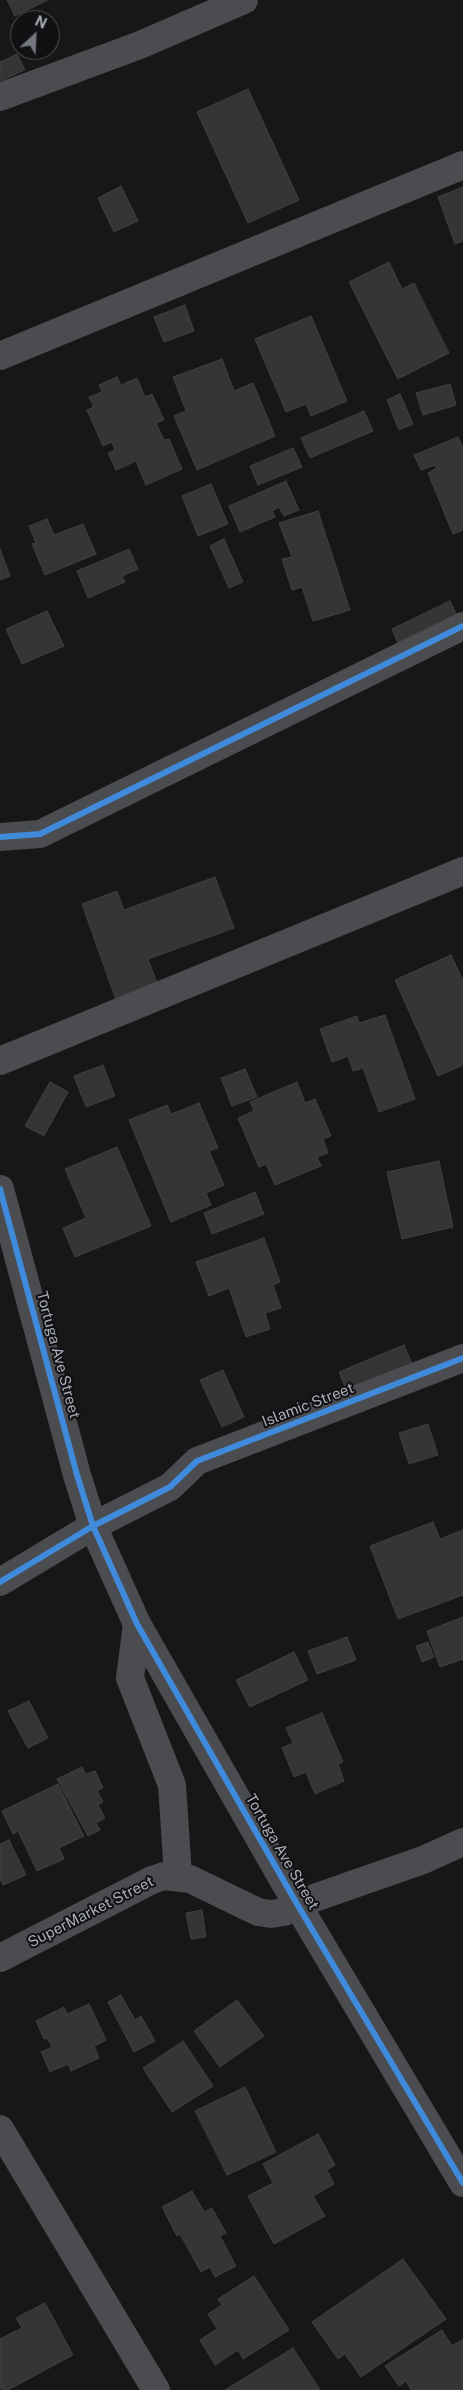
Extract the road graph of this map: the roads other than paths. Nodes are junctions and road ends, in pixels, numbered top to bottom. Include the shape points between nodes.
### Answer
1 (244, 0) edge
2 (0, 98) edge
3 (463, 165) edge
4 (0, 356) edge
5 (462, 628) edge
6 (0, 837) edge
7 (463, 871) edge
8 (0, 1061) edge
9 (0, 1189) edge
10 (463, 1358) edge
11 (93, 1526) junction
12 (0, 1582) edge
13 (137, 1624) junction
14 (463, 1842) edge
15 (178, 1876) junction
16 (297, 1904) junction
17 (0, 1958) edge
18 (0, 2129) edge
19 (463, 2183) edge
20 (156, 2390) edge

1 - 2 street via 140,45
3 - 4 street
5 - 6 street via 40,834
7 - 8 street
9 - 11 street, Tortuga Ave Street
10 - 11 street, Islamic Street via 197,1461 170,1487
11 - 12 street
11 - 13 street, Tortuga Ave Street
13 - 15 street via 130,1678 172,1785
13 - 16 street, Tortuga Ave Street
14 - 16 street, SuperMarket Street via 423,1860
15 - 16 street, SuperMarket Street via 258,1912 284,1912
15 - 17 street, SuperMarket Street via 152,1880
16 - 19 street, Tortuga Ave Street
18 - 20 street

